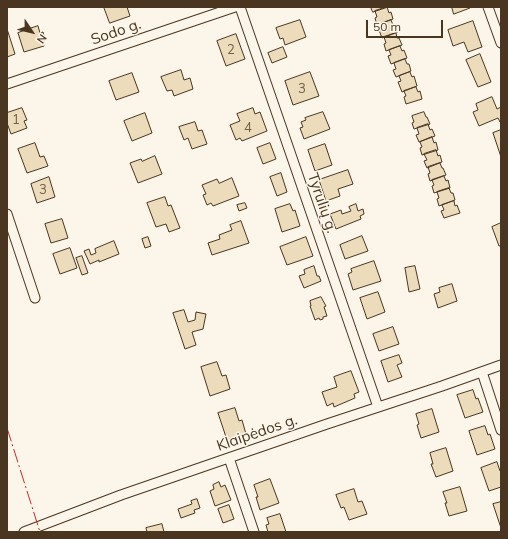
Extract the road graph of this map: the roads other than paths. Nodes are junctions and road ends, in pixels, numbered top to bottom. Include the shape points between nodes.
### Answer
1 (235, 7) edge
2 (240, 7) edge
3 (488, 7) edge
4 (501, 43) edge
5 (7, 84) edge
6 (7, 214) edge
7 (35, 298) dead end
8 (501, 365) edge
9 (482, 372) junction
10 (378, 407) junction
11 (501, 430) edge
12 (229, 458) junction
13 (24, 532) edge
14 (254, 532) edge

1 - 5 street, Sodo g.
2 - 10 street, Tyrulių g.
3 - 4 street
6 - 7 street
8 - 9 street, Klaipėdos g.
9 - 10 street, Klaipėdos g.
9 - 11 street
10 - 12 street, Klaipėdos g.
12 - 13 street, Klaipėdos g.
12 - 14 street

